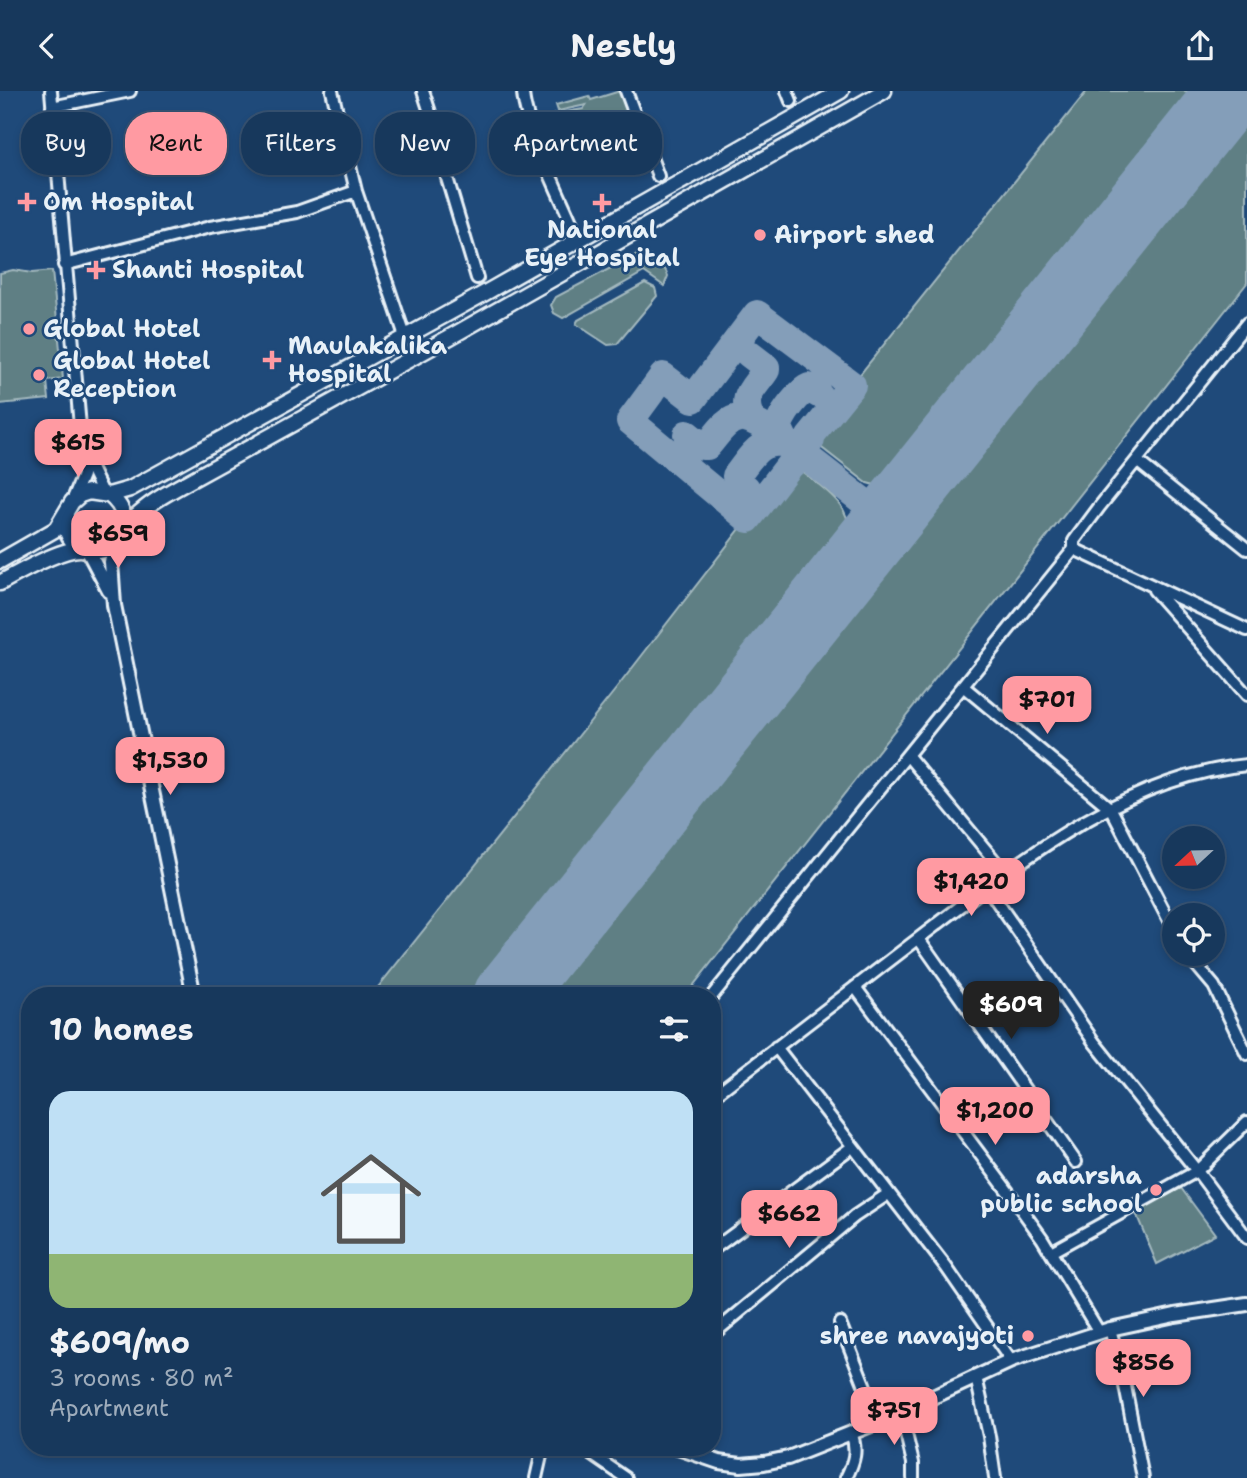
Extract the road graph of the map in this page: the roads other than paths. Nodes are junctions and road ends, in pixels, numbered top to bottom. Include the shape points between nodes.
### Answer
1 (51, 91) edge
2 (130, 91) edge
3 (331, 91) edge
4 (423, 91) edge
5 (523, 91) edge
6 (626, 91) edge
7 (841, 91) edge
8 (884, 91) edge
9 (52, 107) junction
10 (659, 176) dead end
11 (356, 191) junction
12 (572, 224) dead end
13 (64, 265) junction
14 (477, 278) dead end
15 (1247, 323) edge
16 (405, 336) junction
17 (82, 450) junction
18 (1138, 461) junction
19 (106, 494) junction
20 (69, 506) junction
21 (119, 539) junction
22 (1074, 549) junction
23 (1247, 549) edge
24 (85, 550) junction
25 (0, 561) edge
26 (0, 583) edge
27 (1149, 585) junction
28 (114, 605) junction
29 (1247, 630) edge
30 (964, 687) junction
31 (1247, 695) edge
32 (908, 756) junction
33 (1247, 765) edge
34 (1111, 809) junction
35 (1005, 873) junction
36 (987, 887) junction
37 (1162, 907) edge
38 (919, 939) junction
39 (1197, 966) edge
40 (192, 987) edge
41 (719, 987) edge
42 (855, 987) junction
43 (776, 1047) junction
44 (1247, 1054) edge
45 (721, 1090) edge
46 (1247, 1122) edge
47 (852, 1147) junction
48 (1076, 1162) dead end
49 (1196, 1171) junction
50 (888, 1194) junction
51 (1247, 1238) edge
52 (721, 1243) edge
53 (1051, 1252) junction
54 (1247, 1304) edge
55 (840, 1322) dead end
56 (721, 1328) edge
57 (1104, 1330) junction
58 (1011, 1361) junction
59 (976, 1377) junction
60 (901, 1413) junction
61 (879, 1422) junction
62 (852, 1433) junction
63 (541, 1456) edge
64 (594, 1456) edge
65 (701, 1456) edge
66 (536, 1478) edge
67 (626, 1478) edge
68 (846, 1478) edge
69 (914, 1478) edge
70 (995, 1478) edge
71 (1143, 1478) edge

1 - 9 street
2 - 9 street
3 - 11 street
4 - 14 street
5 - 12 street via 531,125
6 - 10 street
7 - 16 highway
8 - 21 highway via 180,486 142,510
9 - 13 street
11 - 13 street via 297,212 210,227
11 - 16 street
13 - 17 street
15 - 18 street
16 - 19 highway via 130,489
17 - 19 street
17 - 20 street via 83,475
18 - 22 street via 1074,541
18 - 23 street
19 - 20 highway via 89,492
19 - 21 highway via 116,501 124,517
20 - 24 highway via 65,528 74,544
20 - 25 highway via 50,534
21 - 24 highway via 100,551
21 - 28 main road via 111,562
22 - 27 street
22 - 30 street
24 - 26 highway via 37,564
24 - 28 main road
27 - 29 street
27 - 31 street
28 - 40 main road
30 - 32 street
30 - 34 street
32 - 35 street
32 - 41 street
33 - 34 street via 1194,773
34 - 35 street
34 - 37 street
35 - 36 street
36 - 38 street
36 - 49 street via 1094,1042
38 - 42 street
38 - 48 street
39 - 44 street via 1214,986
42 - 43 street
42 - 53 street
43 - 45 street
43 - 47 street
46 - 49 street
47 - 50 street
47 - 52 street
49 - 51 street
49 - 53 street
50 - 56 street
50 - 58 street
53 - 57 street
54 - 57 main road
55 - 61 street
57 - 58 main road
57 - 71 street via 1124,1381
58 - 59 main road
59 - 60 main road
59 - 70 street
60 - 61 main road
60 - 69 street
61 - 62 main road
62 - 65 main road via 764,1463 741,1465
62 - 68 street via 854,1461
63 - 66 street
64 - 67 street

